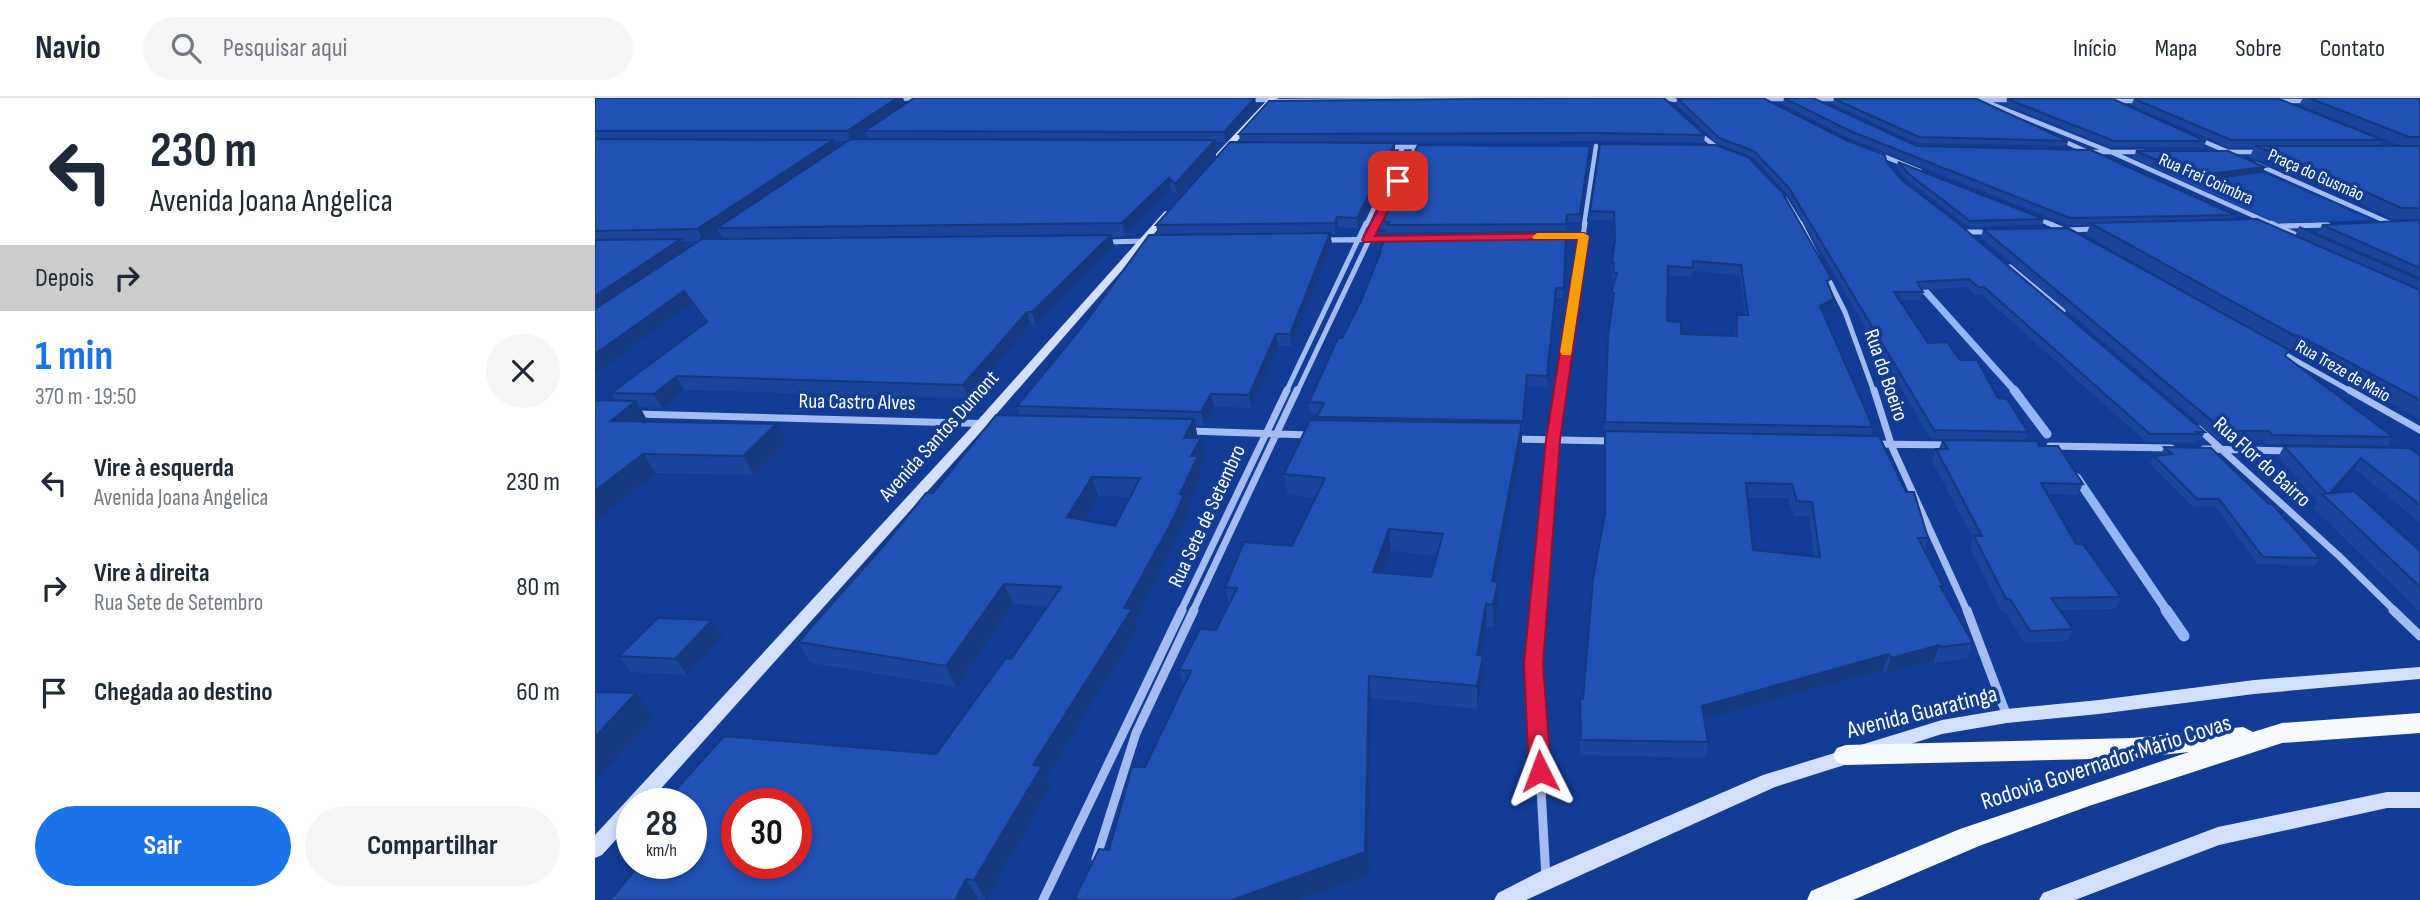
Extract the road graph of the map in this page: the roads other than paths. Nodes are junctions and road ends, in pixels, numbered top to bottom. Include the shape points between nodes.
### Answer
1 (923, 98) edge
2 (2104, 98) edge
3 (2267, 98) edge
4 (882, 99) edge
5 (1751, 99) edge
6 (1762, 99) edge
7 (1811, 99) edge
8 (1853, 99) edge
9 (1976, 99) edge
10 (1271, 100) edge
11 (1503, 100) edge
12 (1667, 100) edge
13 (1688, 100) edge
14 (1964, 100) edge
15 (2017, 100) edge
16 (1379, 101) edge
17 (2097, 101) edge
18 (2111, 101) junction
19 (2151, 101) edge
20 (2274, 101) junction
21 (2314, 101) edge
22 (1653, 102) edge
23 (1823, 105) edge
24 (912, 106) edge
25 (1774, 106) edge
26 (2122, 106) edge
27 (2287, 106) edge
28 (1674, 109) edge
29 (1694, 129) edge
30 (2193, 136) edge
31 (1214, 146) edge
32 (1228, 146) junction
33 (1240, 146) edge
34 (1583, 146) edge
35 (1596, 146) junction
36 (1378, 147) edge
37 (1403, 147) junction
38 (1416, 147) junction
39 (1429, 147) edge
40 (1609, 147) edge
41 (1702, 148) edge
42 (1716, 148) junction
43 (1870, 150) edge
44 (1725, 151) edge
45 (2073, 151) edge
46 (2086, 152) junction
47 (2111, 152) junction
48 (2150, 152) edge
49 (2215, 152) edge
50 (2228, 152) junction
51 (2269, 152) edge
52 (2099, 157) edge
53 (2241, 157) edge
54 (1893, 159) junction
55 (2253, 163) edge
56 (1211, 165) edge
57 (1892, 172) edge
58 (1926, 173) edge
59 (1776, 189) edge
60 (1177, 203) edge
61 (2028, 215) edge
62 (2392, 224) junction
63 (2401, 224) edge
64 (1960, 225) edge
65 (2340, 225) edge
66 (2379, 225) edge
67 (2264, 226) edge
68 (2276, 226) junction
69 (2106, 229) edge
70 (2066, 230) junction
71 (2042, 231) edge
72 (1968, 232) junction
73 (1993, 232) edge
74 (1557, 236) edge
75 (1584, 236) junction
76 (2078, 236) edge
77 (1358, 239) junction
78 (1395, 239) edge
79 (1318, 240) edge
80 (1368, 240) junction
81 (1978, 240) edge
82 (1143, 241) junction
83 (1157, 241) edge
84 (1103, 242) edge
85 (2312, 242) edge
86 (2007, 264) edge
87 (2066, 315) edge
88 (2278, 350) edge
89 (621, 413) edge
90 (982, 423) junction
91 (1008, 424) edge
92 (2192, 424) edge
93 (1175, 430) edge
94 (2420, 430) edge
95 (1266, 433) junction
96 (1276, 434) junction
97 (1317, 435) edge
98 (1511, 439) edge
99 (1553, 440) junction
100 (1619, 441) edge
101 (1863, 444) edge
102 (1891, 444) junction
103 (1958, 445) edge
104 (2038, 446) edge
105 (2183, 449) edge
106 (2196, 449) edge
107 (2222, 450) junction
108 (2301, 451) edge
109 (2420, 636) edge
110 (2420, 673) edge
111 (2007, 716) junction
112 (2420, 723) edge
113 (2282, 733) junction
114 (1846, 755) junction
115 (650, 788) edge
116 (2420, 800) edge
117 (616, 826) edge
118 (595, 849) edge
119 (1091, 874) edge
120 (1546, 879) junction
121 (2063, 898) edge
122 (1043, 900) edge
123 (1505, 900) edge
124 (1821, 900) edge

1 - 4 street
1 - 24 main road
2 - 18 street
3 - 20 street
5 - 6 street
6 - 7 street
6 - 25 street
7 - 8 street
7 - 23 street
9 - 14 street
9 - 15 street
9 - 46 street
9 - 47 street, Rua Frei Coimbra
10 - 10 street via 1241,100
10 - 16 street
10 - 32 main road
11 - 16 street
12 - 13 street
12 - 22 street
12 - 28 street
17 - 18 street
18 - 19 street
18 - 26 street
20 - 21 street
20 - 27 street
29 - 42 street
30 - 50 street, Praça do Gusmão
31 - 32 street
32 - 33 street
32 - 56 main road
34 - 35 street
35 - 40 street
35 - 75 street
36 - 37 street
37 - 38 street
37 - 77 street, Rua Sete de Setembro
38 - 39 street
38 - 80 street, Rua Sete de Setembro
41 - 42 street
42 - 44 street
43 - 54 street
45 - 46 street
46 - 47 street
46 - 52 street
47 - 48 street
47 - 68 street, Rua Frei Coimbra
49 - 50 street
50 - 51 street
50 - 53 street, Praça do Gusmão
54 - 57 street via 1888,164
54 - 58 street
55 - 62 street, Praça do Gusmão
59 - 102 street, Rua do Boeiro via 1831,280 1862,353
60 - 82 main road, Avenida Santos Dumont
61 - 70 street
62 - 63 street
62 - 66 street
64 - 72 street
65 - 68 street
67 - 68 street
68 - 85 street, Rua Frei Coimbra
69 - 70 street
70 - 71 street
70 - 76 street
72 - 73 street
72 - 81 street
74 - 75 street
75 - 99 street
77 - 79 street
77 - 80 street
77 - 95 street, Rua Sete de Setembro
78 - 80 street
80 - 96 street, Rua Sete de Setembro
82 - 83 street
82 - 84 street
82 - 90 main road, Avenida Santos Dumont
86 - 87 street
88 - 94 street, Rua Treze de Maio
89 - 90 street, Rua Castro Alves
90 - 91 street, Rua Castro Alves
90 - 115 main road, Avenida Santos Dumont
92 - 107 street, Rua Flor do Bairro
93 - 95 street
95 - 96 street
95 - 122 street, Rua Sete de Setembro
96 - 97 street
96 - 119 street, Rua Sete de Setembro via 1136,733
98 - 99 street
99 - 100 street
99 - 120 street via 1534,664
101 - 102 street
102 - 103 street
102 - 111 street, Rua do Boeiro via 1991,665
104 - 105 street
106 - 107 street
107 - 108 street
107 - 109 street, Rua Flor do Bairro
110 - 111 main road, Avenida Guaratinga
111 - 114 main road, Avenida Guaratinga via 1943,727
112 - 113 highway, Rodovia Governador Mário Covas
113 - 114 highway via 2132,748
113 - 124 highway, Rodovia Governador Mário Covas via 1969,837
114 - 120 main road, Avenida Guaratinga via 1770,781
116 - 121 main road via 2387,800 2218,836
117 - 118 main road
120 - 123 main road, Avenida Guaratinga

